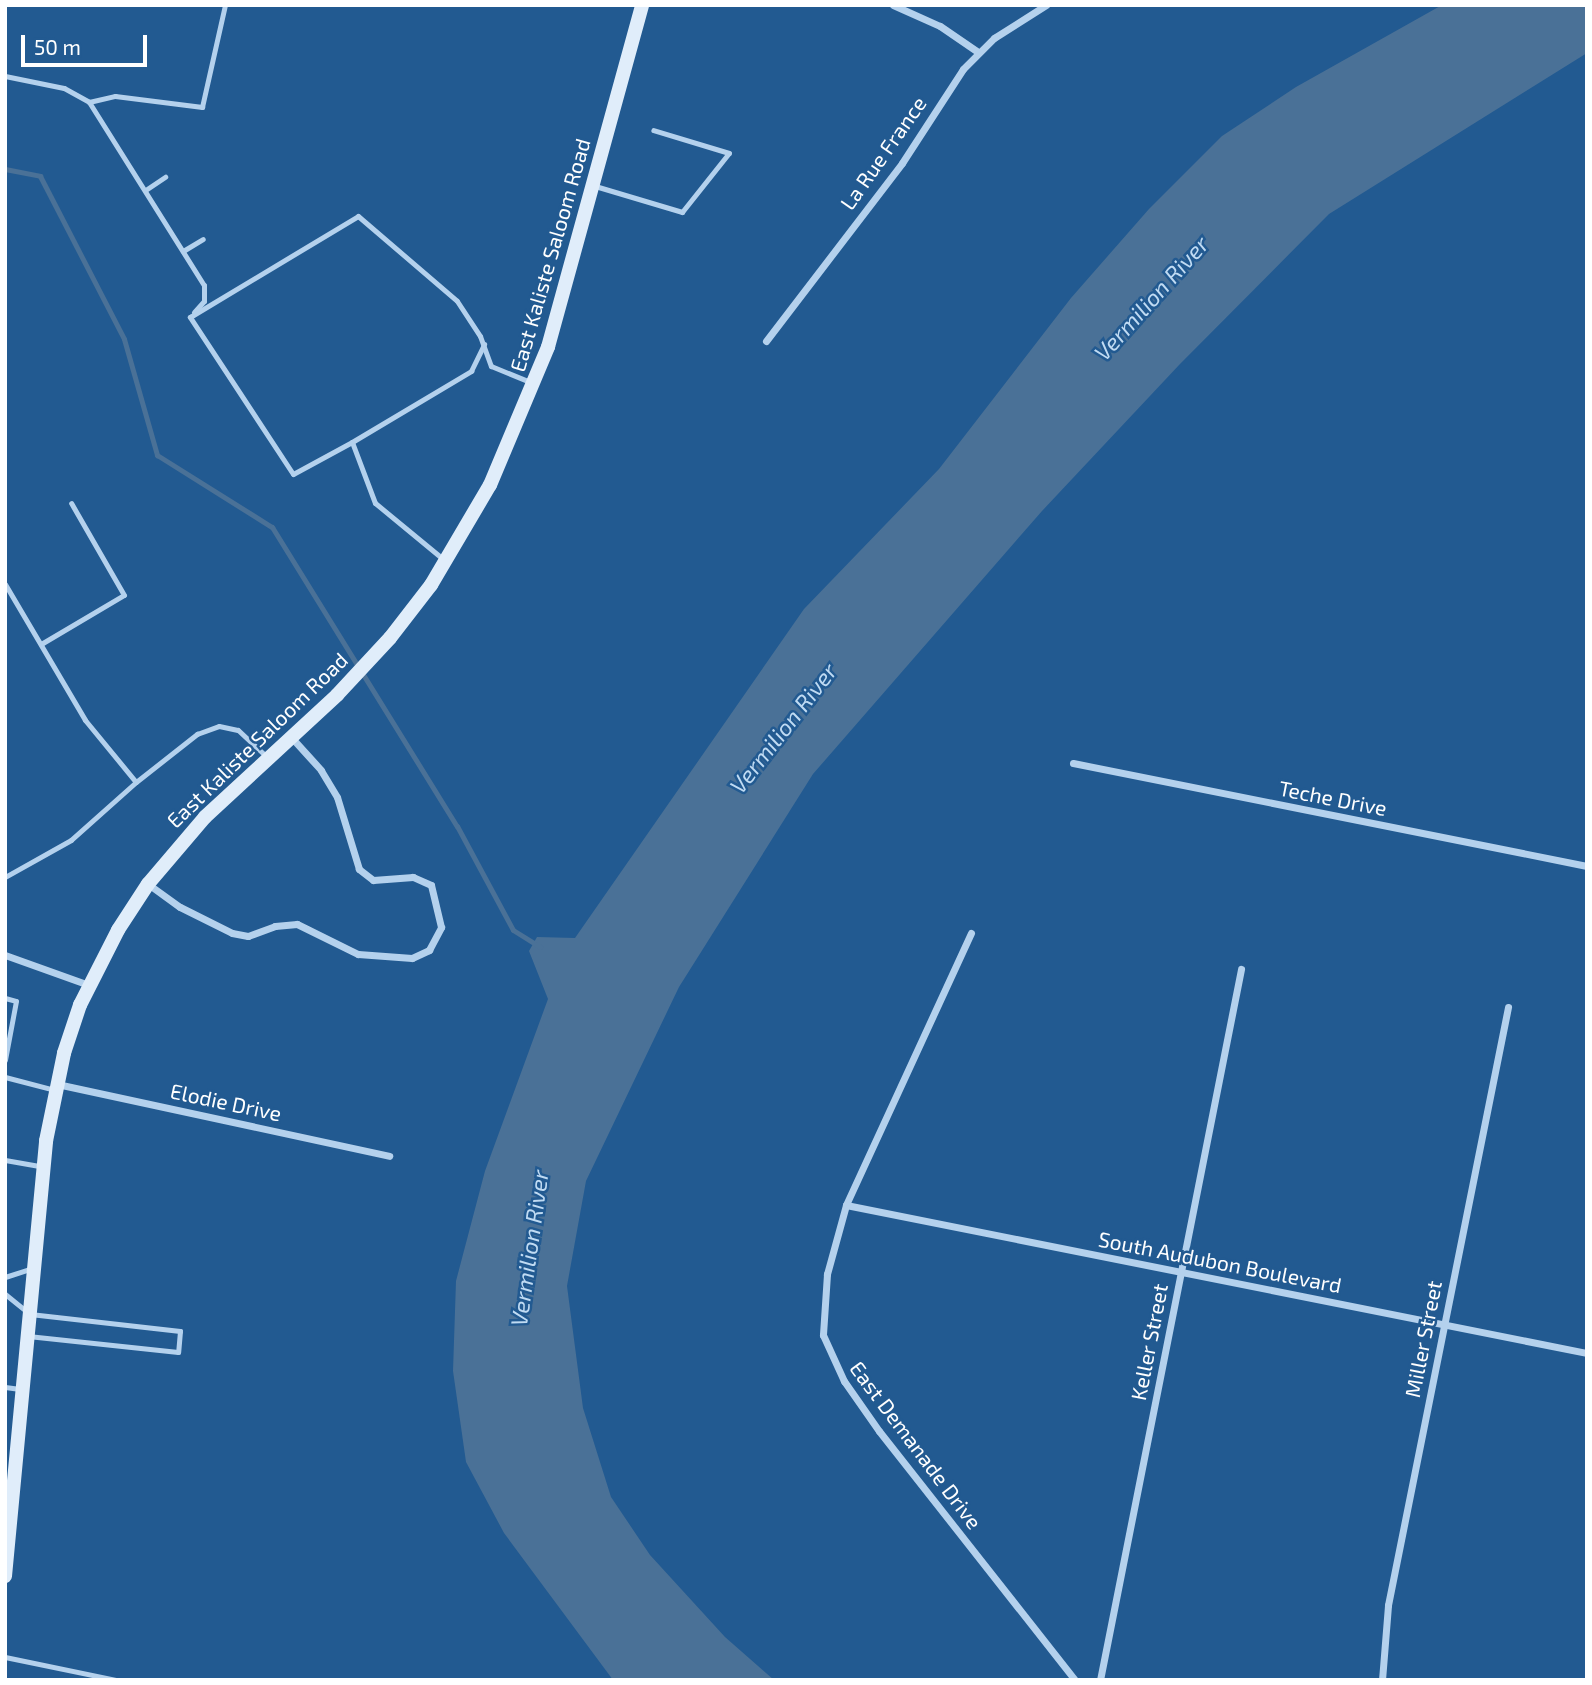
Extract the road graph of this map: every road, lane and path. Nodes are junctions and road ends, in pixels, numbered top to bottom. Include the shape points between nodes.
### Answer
1 (225, 5) edge
2 (642, 5) edge
3 (893, 5) edge
4 (1046, 5) edge
5 (978, 52) junction
6 (5, 76) edge
7 (89, 102) junction
8 (653, 130) dead end
9 (166, 177) dead end
10 (592, 185) junction
11 (147, 189) junction
12 (203, 239) dead end
13 (184, 251) junction
14 (190, 317) junction
15 (766, 341) dead end
16 (484, 343) junction
17 (535, 385) junction
18 (352, 442) junction
19 (71, 503) dead end
20 (446, 561) junction
21 (5, 584) edge
22 (41, 644) junction
23 (291, 737) junction
24 (268, 758) junction
25 (1073, 763) dead end
26 (136, 782) junction
27 (1587, 866) edge
28 (5, 877) edge
29 (149, 884) junction
30 (971, 933) dead end
31 (5, 955) edge
32 (1241, 969) dead end
33 (89, 985) junction
34 (5, 998) edge
35 (1508, 1007) dead end
36 (8, 1028) edge
37 (6, 1051) edge
38 (5, 1060) edge
39 (5, 1077) edge
40 (55, 1087) junction
41 (389, 1156) dead end
42 (5, 1160) edge
43 (44, 1167) junction
44 (846, 1205) junction
45 (34, 1268) junction
46 (1181, 1272) junction
47 (5, 1277) edge
48 (5, 1294) edge
49 (30, 1314) junction
50 (1444, 1324) junction
51 (28, 1336) junction
52 (1587, 1353) edge
53 (5, 1387) edge
54 (23, 1389) junction
55 (12, 1437) edge
56 (10, 1485) edge
57 (7, 1542) edge
58 (5, 1576) edge
59 (5, 1657) edge
60 (95, 1677) edge
61 (116, 1680) edge
62 (1075, 1680) edge
63 (1100, 1680) edge
64 (1382, 1680) edge

1 - 7 lane via 202,107 115,96
2 - 10 main road, East Kaliste Saloom Road
3 - 5 street via 940,26
4 - 5 street, La Rue France
5 - 15 street, La Rue France via 940,100 902,163
6 - 7 lane via 64,88
7 - 11 lane
8 - 10 lane via 729,153 682,212
9 - 11 lane
10 - 17 main road, East Kaliste Saloom Road
11 - 13 lane
12 - 13 lane
13 - 14 lane via 204,285 204,301
14 - 16 lane via 358,216 457,300
14 - 18 lane via 293,474
16 - 17 lane via 491,366
16 - 18 lane via 471,371
17 - 20 main road, East Kaliste Saloom Road via 489,485
18 - 20 lane via 375,503
19 - 22 lane via 124,595
20 - 23 main road, East Kaliste Saloom Road via 390,638
21 - 22 lane
22 - 26 lane via 85,720
23 - 24 main road, East Kaliste Saloom Road
23 - 29 street via 321,770 337,797 359,869 373,880 413,877 430,885 441,927 435,944 421,956 388,958 340,947 297,924 248,936 232,933 180,907
24 - 26 lane via 238,730 219,726 197,734
24 - 29 main road, East Kaliste Saloom Road via 205,817
25 - 27 street, Teche Drive
26 - 28 lane via 71,840
29 - 33 main road, East Kaliste Saloom Road
30 - 44 street, East Demanade Drive
31 - 33 street
32 - 46 street, Keller Street
33 - 40 main road, East Kaliste Saloom Road
34 - 36 lane via 16,1001
35 - 50 street, Miller Street
36 - 37 lane
37 - 38 lane
39 - 40 lane
40 - 41 street, Elodie Drive
40 - 43 main road, East Kaliste Saloom Road
42 - 43 lane
43 - 45 main road, East Kaliste Saloom Road
44 - 46 street, South Audubon Boulevard
44 - 62 street, East Demanade Drive via 821,1311 828,1350 879,1431
45 - 47 lane
45 - 49 main road, East Kaliste Saloom Road
46 - 50 street, South Audubon Boulevard
46 - 63 street, Keller Street
48 - 49 lane
49 - 51 main road, East Kaliste Saloom Road
49 - 51 lane via 180,1331 178,1352
50 - 52 street, South Audubon Boulevard
50 - 64 street, Miller Street via 1388,1605
51 - 54 main road, East Kaliste Saloom Road
53 - 54 lane
54 - 55 main road, East Kaliste Saloom Road
55 - 56 main road, East Kaliste Saloom Road
56 - 57 main road, East Kaliste Saloom Road
57 - 58 main road, East Kaliste Saloom Road
59 - 60 lane
60 - 61 lane

